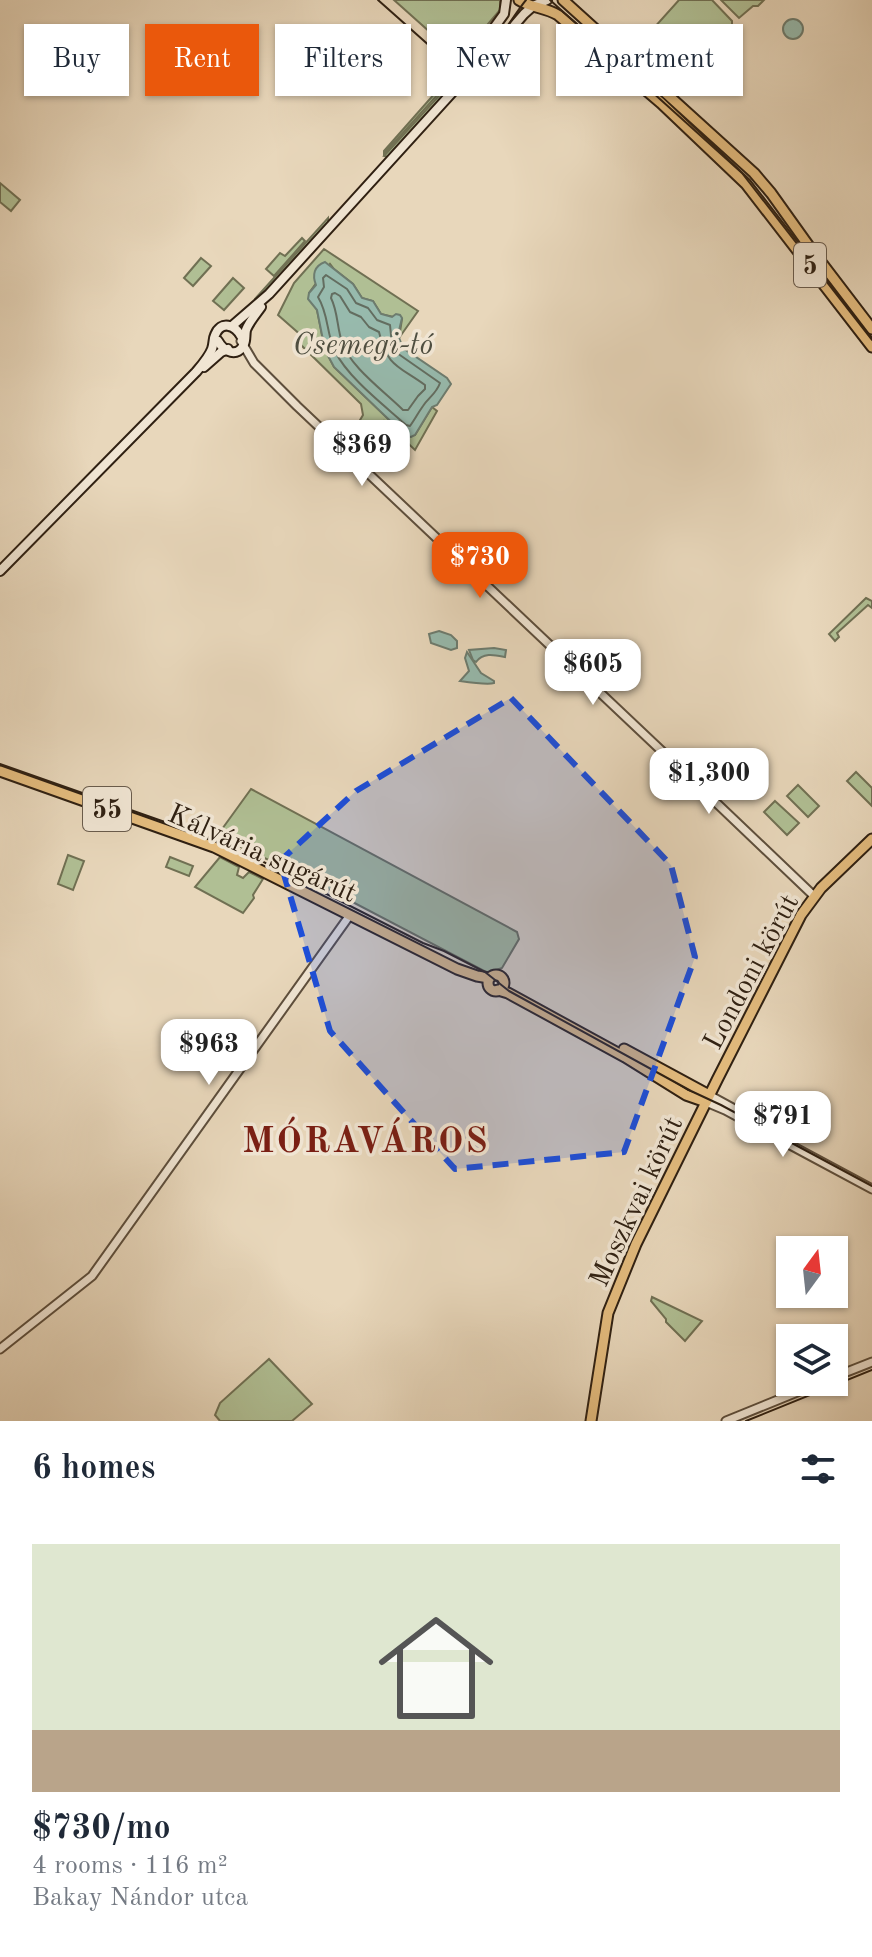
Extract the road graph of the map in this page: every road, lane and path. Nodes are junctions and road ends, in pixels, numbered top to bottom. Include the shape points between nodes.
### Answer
1 (506, 0) edge
2 (519, 0) edge
3 (547, 0) edge
4 (563, 0) edge
5 (533, 6) junction
6 (497, 24) edge
7 (517, 24) edge
8 (449, 96) edge
9 (872, 329) edge
10 (218, 341) junction
11 (235, 341) junction
12 (872, 347) edge
13 (207, 358) junction
14 (196, 372) junction
15 (0, 571) edge
16 (0, 771) edge
17 (872, 839) edge
18 (814, 896) junction
19 (350, 915) junction
20 (717, 1080) junction
21 (689, 1091) junction
22 (707, 1099) junction
23 (697, 1119) junction
24 (872, 1186) edge
25 (0, 1349) edge
26 (872, 1362) edge
27 (848, 1371) edge
28 (788, 1396) edge
29 (591, 1421) edge
30 (726, 1421) edge

1 - 6 main road
2 - 5 main road, 5
3 - 5 main road
4 - 9 main road, 5 via 754,173
5 - 7 main road
5 - 12 main road, 5 via 558,15 746,184
8 - 11 main road via 269,294
10 - 11 main road
10 - 11 main road via 221,333
10 - 13 main road
11 - 13 main road via 224,326 215,334
11 - 14 main road
11 - 18 street
13 - 14 main road
14 - 15 main road
16 - 19 main road, Kálvária sugárút / 55 via 214,847
17 - 18 main road, Londoni körút
18 - 20 main road, Londoni körút
19 - 21 main road, Kálvária sugárút / 55 via 495,985
19 - 25 street via 92,1276
20 - 21 main road
20 - 22 main road, Londoni körút
21 - 22 main road, Kálvária sugárút / 55
21 - 23 main road
22 - 23 main road, Moszkvai körút
22 - 24 street, Kálvária sugárút
23 - 29 main road, Moszkvai körút via 611,1302
26 - 27 street
28 - 30 street

